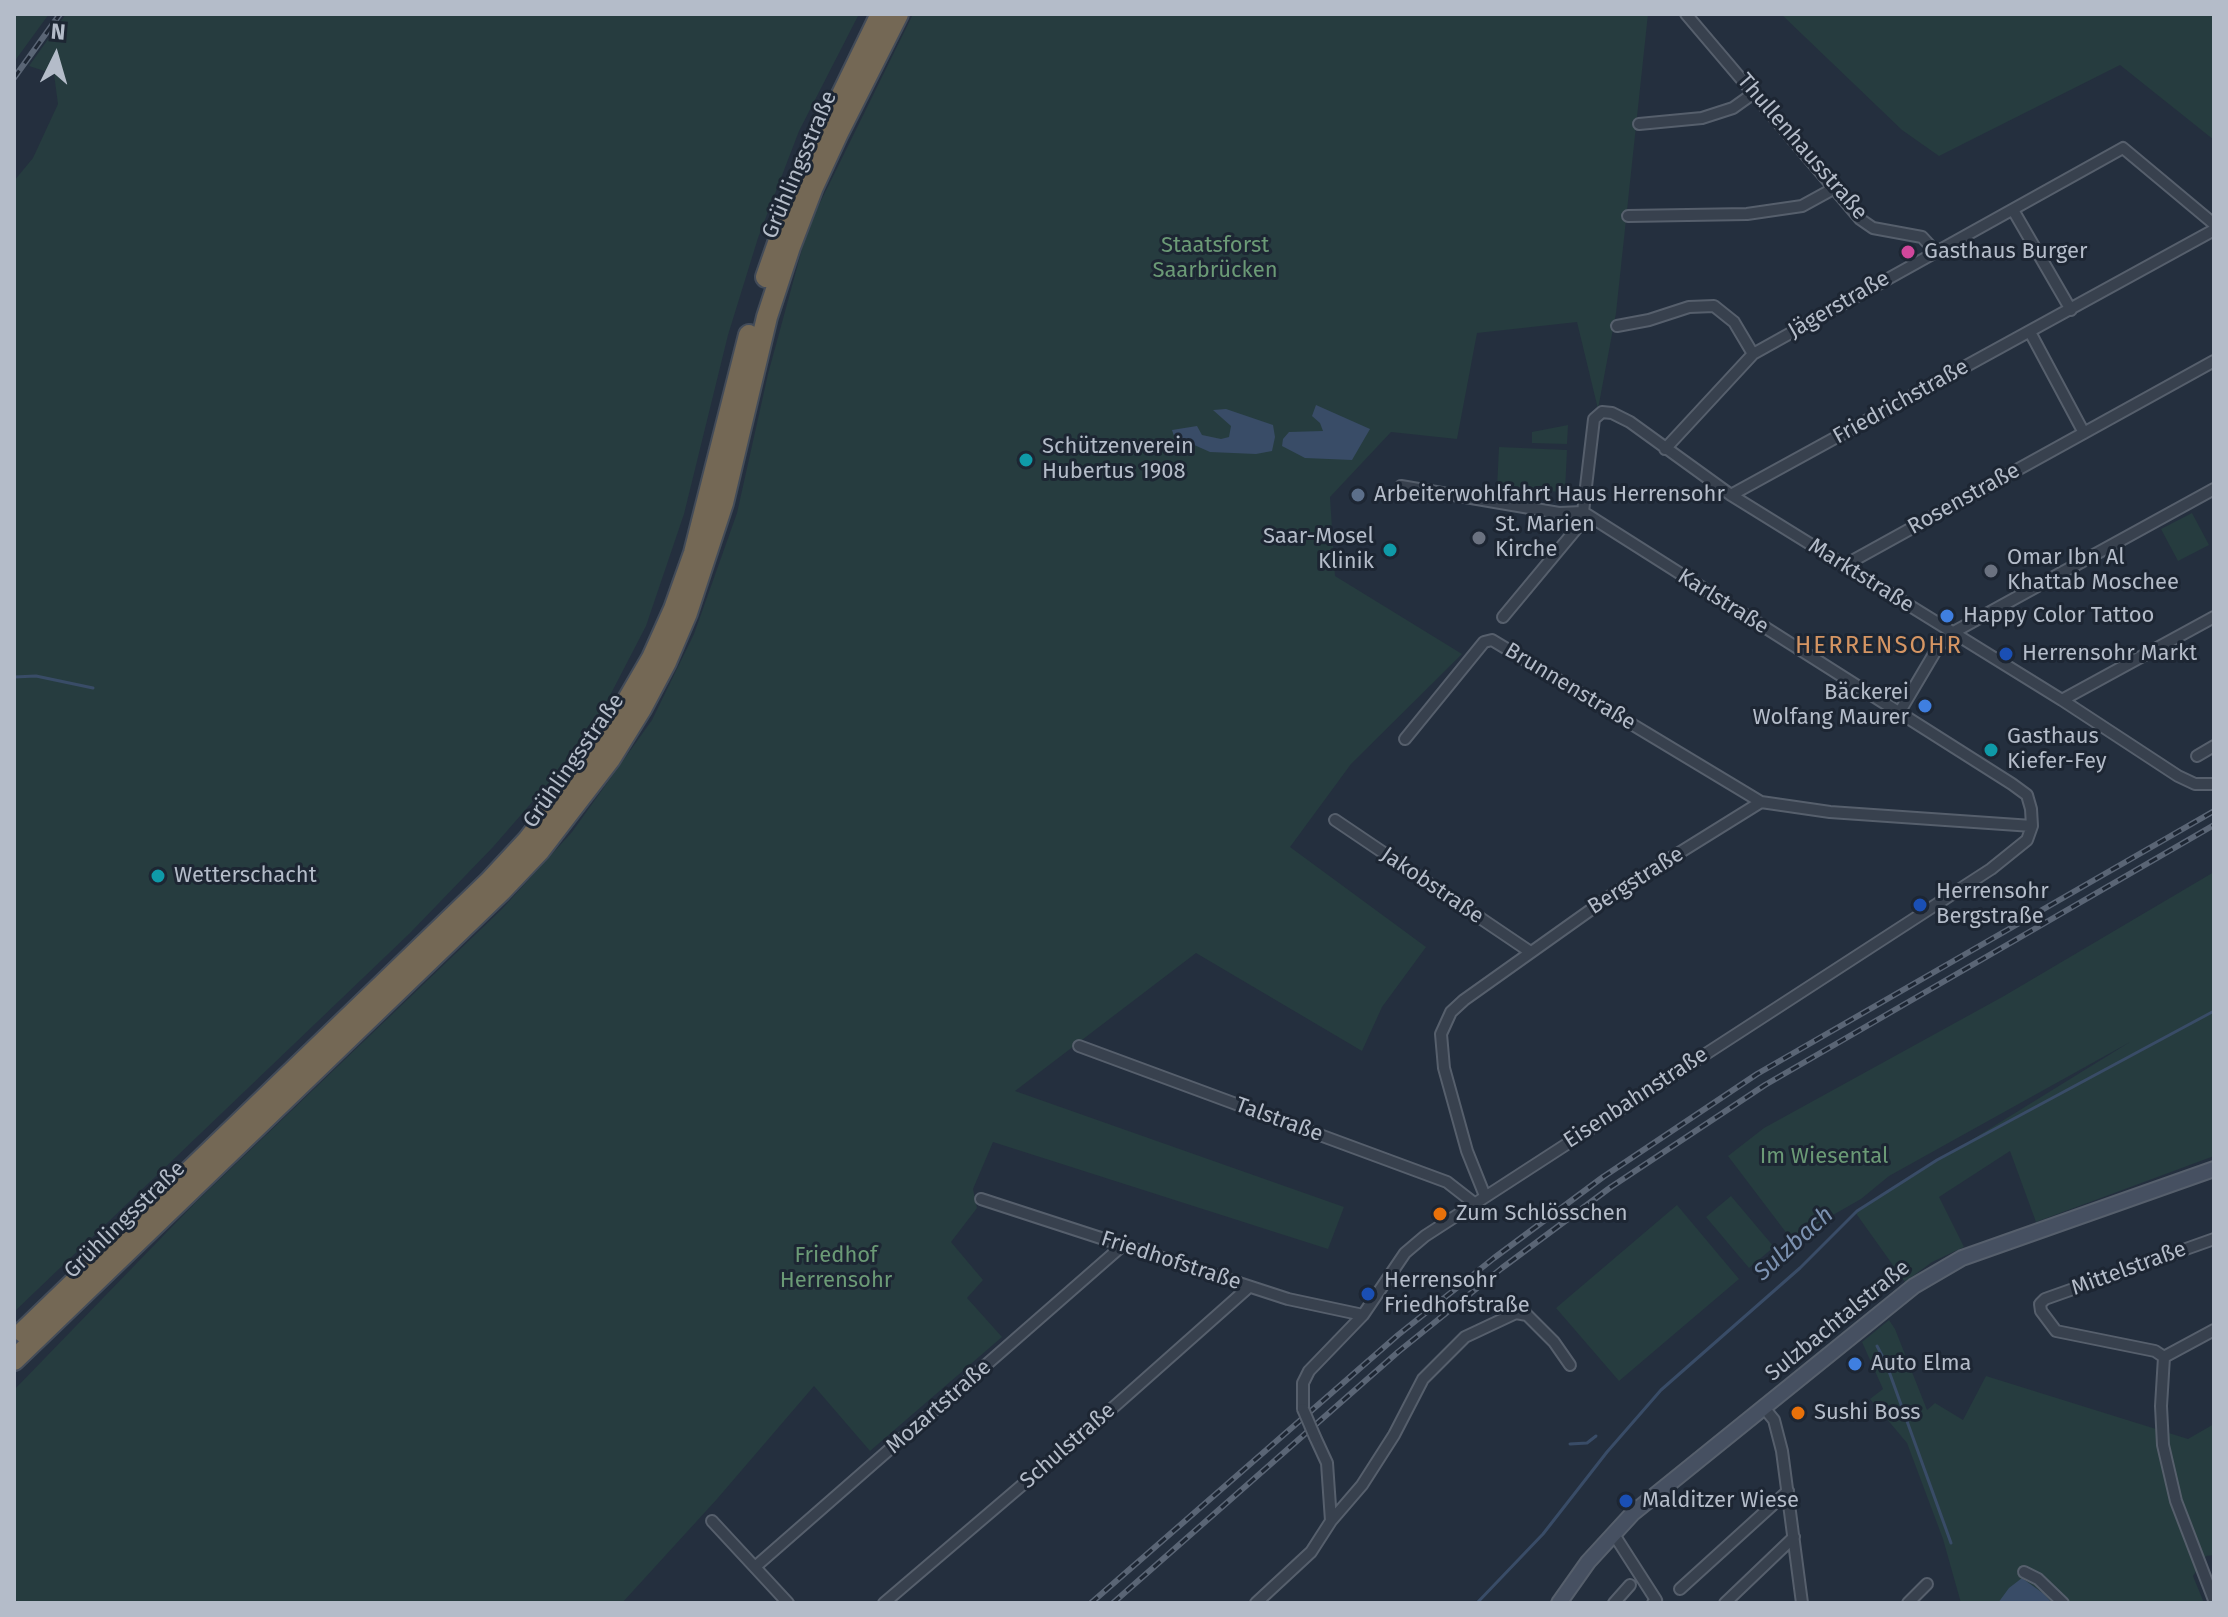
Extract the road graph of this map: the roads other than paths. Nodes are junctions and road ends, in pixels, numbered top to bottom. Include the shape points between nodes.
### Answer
1 (881, 14) edge
2 (898, 14) edge
3 (1686, 14) edge
4 (1754, 93) junction
5 (1639, 124) dead end
6 (1833, 189) junction
7 (2013, 210) junction
8 (1628, 216) dead end
9 (2214, 227) edge
10 (1935, 251) junction
11 (2071, 310) junction
12 (1617, 326) dead end
13 (2030, 332) junction
14 (1753, 354) junction
15 (2214, 361) edge
16 (2084, 433) junction
17 (1665, 449) junction
18 (1401, 486) dead end
19 (2214, 489) edge
20 (1731, 495) junction
21 (1585, 514) junction
22 (1845, 565) junction
23 (1503, 617) dead end
24 (2214, 617) edge
25 (1952, 633) junction
26 (2062, 700) junction
27 (1899, 713) junction
28 (1405, 739) dead end
29 (2214, 746) edge
30 (2197, 756) dead end
31 (2214, 784) edge
32 (1761, 802) junction
33 (1335, 820) dead end
34 (2032, 826) junction
35 (1529, 951) junction
36 (1079, 1046) dead end
37 (2214, 1169) edge
38 (1485, 1196) junction
39 (981, 1199) dead end
40 (1474, 1203) junction
41 (2214, 1239) edge
42 (1122, 1246) junction
43 (1249, 1287) junction
44 (1363, 1315) junction
45 (2214, 1330) edge
46 (14, 1341) edge
47 (2164, 1357) junction
48 (14, 1360) edge
49 (1570, 1365) dead end
50 (1765, 1409) junction
51 (1788, 1491) junction
52 (712, 1521) dead end
53 (1331, 1521) junction
54 (1613, 1533) junction
55 (1794, 1537) junction
56 (755, 1567) junction
57 (2024, 1572) dead end
58 (1927, 1584) dead end
59 (1630, 1585) dead end
60 (1680, 1589) dead end
61 (2214, 1600) edge
62 (788, 1603) edge
63 (884, 1603) edge
64 (1256, 1603) edge
65 (1559, 1603) edge
66 (1614, 1603) edge
67 (1653, 1603) edge
68 (1725, 1603) edge
69 (1802, 1603) edge
70 (1908, 1603) edge
71 (2063, 1603) edge

1 - 46 highway via 825,126 777,241 674,609 598,751 489,882
2 - 48 highway, Grühlingsstraße via 838,133 790,247 767,317 723,503 687,613 654,686 610,759 501,891
3 - 4 street, Thullenhausstraße
4 - 5 street via 1733,108 1702,118
4 - 6 street, Thullenhausstraße
6 - 8 street via 1802,206 1747,214
6 - 10 street, Thullenhausstraße via 1873,228 1922,237
7 - 9 street, Jägerstraße via 2123,148
7 - 10 street, Jägerstraße
7 - 11 street
9 - 11 street, Friedrichstraße
10 - 14 street, Jägerstraße
11 - 13 street, Friedrichstraße
12 - 14 street via 1689,307 1714,306 1734,322
13 - 16 street
13 - 20 street, Friedrichstraße
14 - 17 street, Jägerstraße
15 - 16 street, Rosenstraße
16 - 22 street, Rosenstraße
17 - 20 street, Marktstraße
17 - 21 street, Marktstraße via 1630,422 1602,412 1594,419
18 - 21 street, Karlstraße
19 - 25 street
20 - 22 street, Marktstraße
21 - 23 street
21 - 27 street, Karlstraße
22 - 25 street, Marktstraße
24 - 26 street
25 - 26 street, Marktstraße
25 - 27 street
26 - 31 street, Marktstraße via 2178,776 2195,784
27 - 34 street, Karlstraße via 2027,795
28 - 32 street, Brunnenstraße via 1484,642 1492,640
29 - 30 street
32 - 34 street
32 - 35 street, Bergstraße
33 - 35 street, Jakobstraße
34 - 38 street, Eisenbahnstraße via 2027,840 1991,869
35 - 38 street, Bergstraße via 1451,1012 1441,1034 1444,1068
36 - 40 street, Talstraße via 1447,1182
37 - 50 main road, Sulzbachtalstraße via 1998,1244 1937,1271
38 - 40 street, Eisenbahnstraße
39 - 42 street, Friedhofstraße
40 - 44 street, Eisenbahnstraße via 1405,1253
41 - 47 street, Mittelstraße via 2040,1304 2056,1331
42 - 43 street, Friedhofstraße
42 - 56 street, Mozartstraße
43 - 44 street, Friedhofstraße
43 - 63 street, Schulstraße
44 - 53 street, Eisenbahnstraße, bridge via 1309,1371 1301,1395 1327,1463
45 - 47 street
47 - 61 street via 2163,1445 2176,1501
49 - 53 street via 1527,1315 1516,1313 1465,1337 1423,1379 1394,1435
50 - 51 street via 1779,1436
50 - 54 main road, Sulzbachtalstraße
51 - 55 street
51 - 60 street
52 - 56 street
53 - 64 street via 1311,1552
54 - 65 main road, Sulzbachtalstraße
54 - 67 street via 1656,1600
55 - 68 street
55 - 69 street
56 - 62 street
57 - 71 street
58 - 70 street
59 - 66 street

